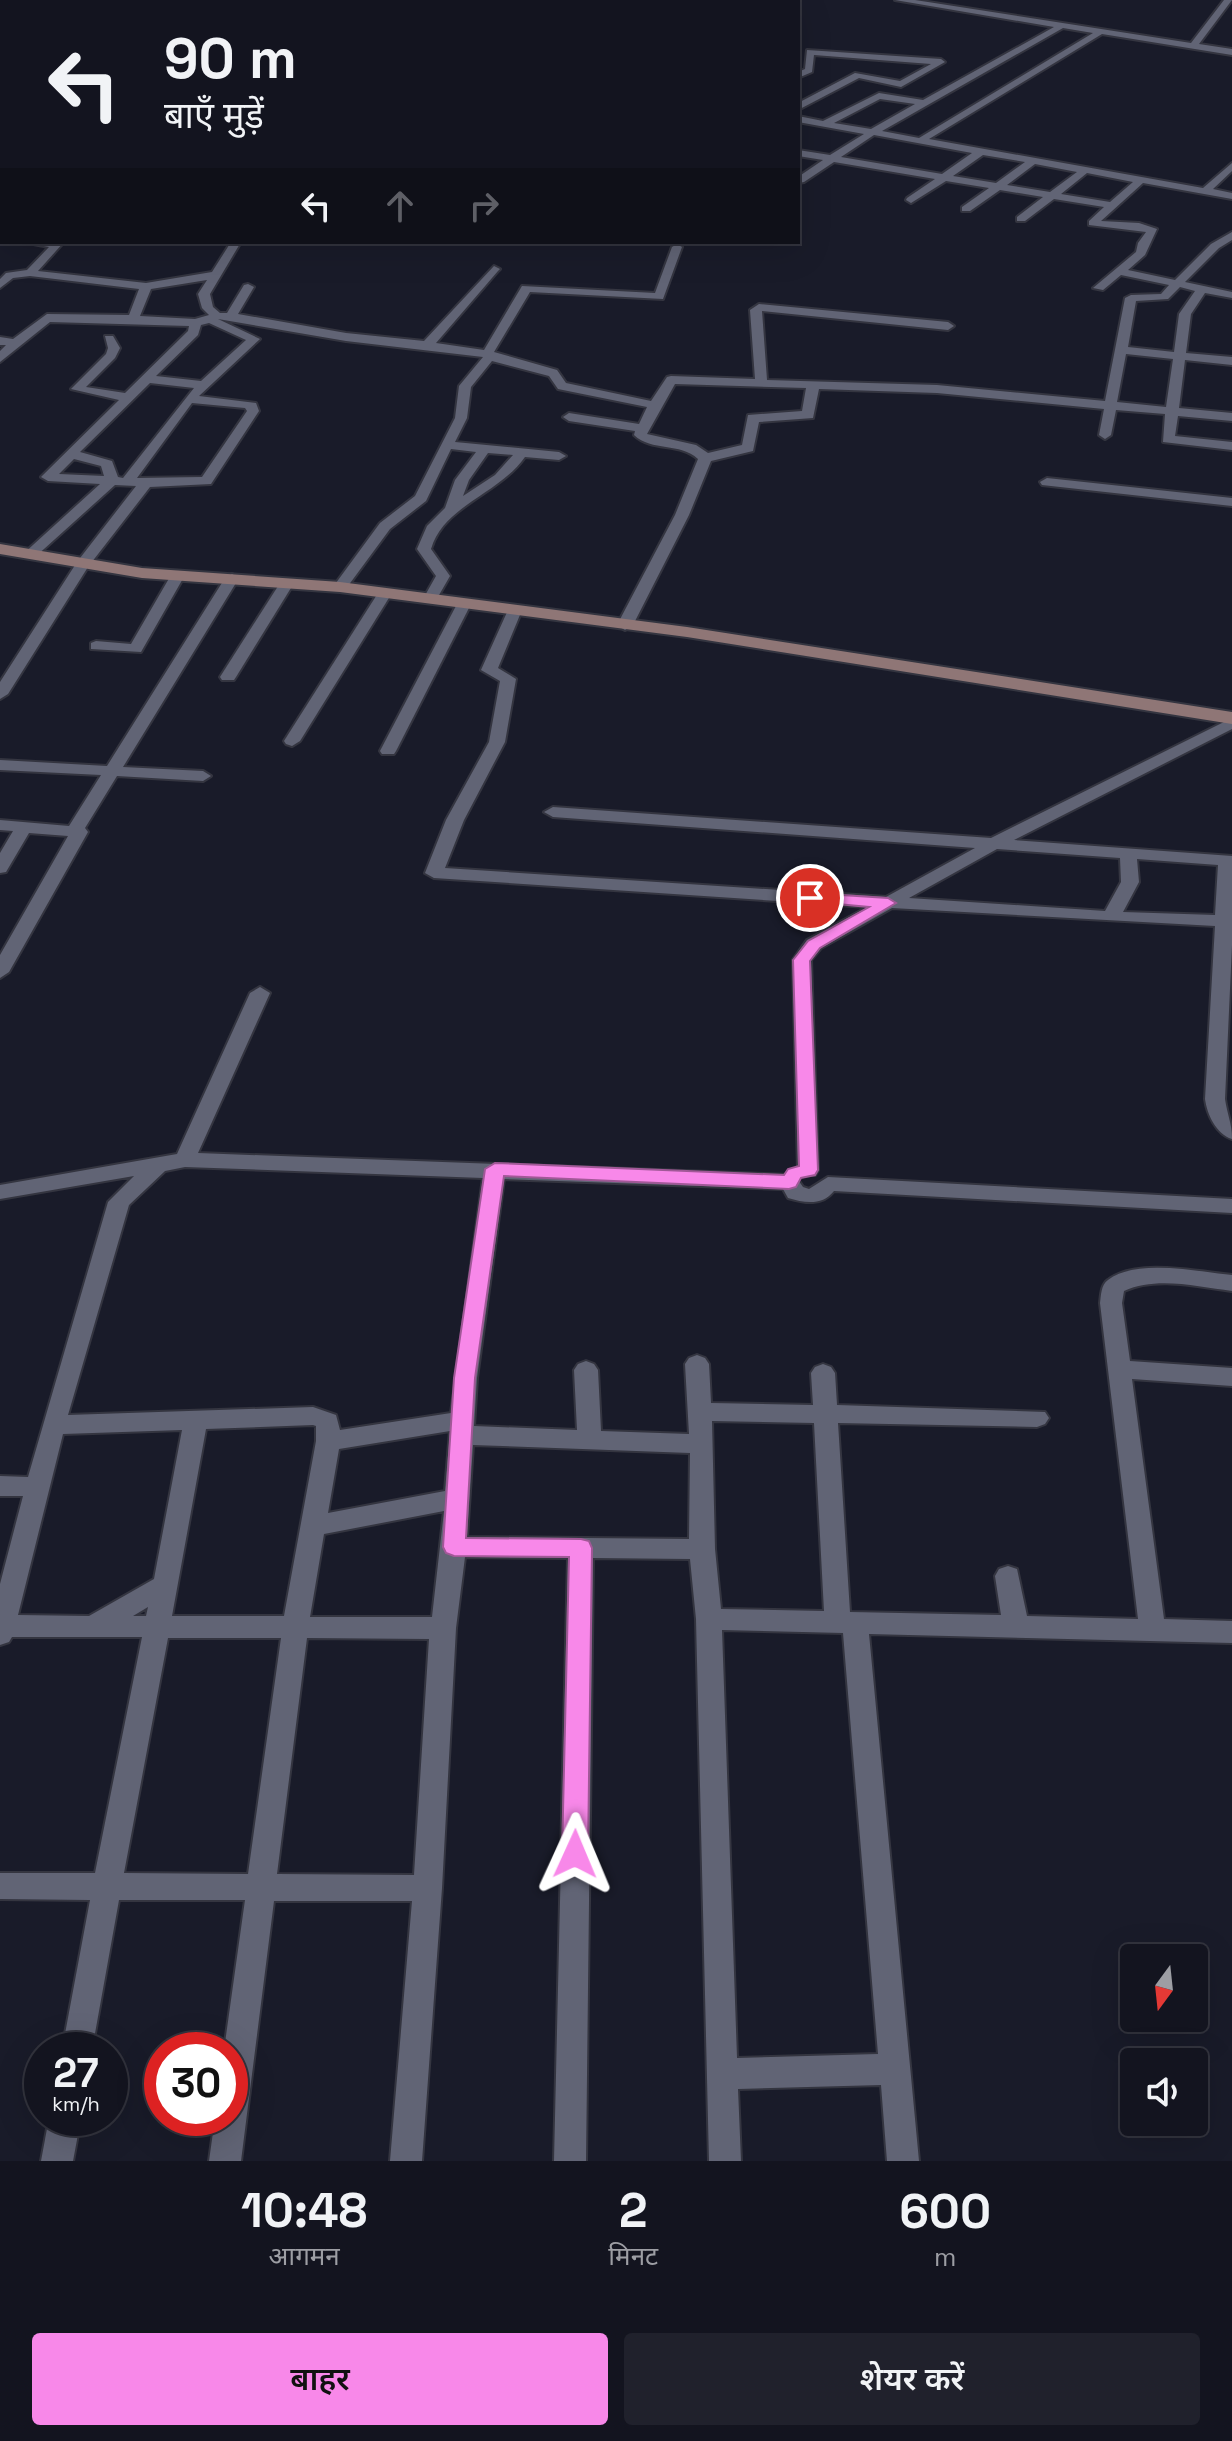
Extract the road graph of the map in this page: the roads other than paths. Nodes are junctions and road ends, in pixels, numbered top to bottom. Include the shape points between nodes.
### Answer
1 (899, 0) edge
2 (1228, 0) edge
3 (1061, 26) junction
4 (1100, 32) junction
5 (1193, 47) junction
6 (1232, 52) edge
7 (941, 62) junction
8 (955, 64) dead end
9 (970, 67) dead end
10 (984, 69) junction
11 (800, 74) edge
12 (923, 103) junction
13 (800, 106) edge
14 (800, 119) edge
15 (820, 123) junction
16 (800, 133) edge
17 (871, 133) junction
18 (920, 141) junction
19 (980, 152) junction
20 (800, 153) edge
21 (833, 159) junction
22 (1033, 161) junction
23 (1232, 166) edge
24 (1085, 170) junction
25 (943, 178) junction
26 (800, 180) edge
27 (1141, 180) junction
28 (997, 187) junction
29 (1205, 191) junction
30 (1051, 196) junction
31 (1232, 196) edge
32 (911, 200) dead end
33 (1110, 205) junction
34 (966, 209) dead end
35 (1021, 219) dead end
36 (1232, 235) edge
37 (57, 244) edge
38 (235, 244) edge
39 (677, 247) dead end
40 (494, 269) dead end
41 (1122, 272) junction
42 (30, 273) junction
43 (5, 274) edge
44 (215, 275) junction
45 (1176, 284) junction
46 (0, 285) edge
47 (146, 286) junction
48 (248, 287) dead end
49 (1099, 288) dead end
50 (1202, 289) junction
51 (1232, 295) edge
52 (133, 319) junction
53 (213, 319) junction
54 (948, 326) dead end
55 (109, 339) dead end
56 (0, 341) edge
57 (15, 343) junction
58 (427, 345) junction
59 (1122, 350) junction
60 (490, 355) junction
61 (1180, 355) junction
62 (0, 358) edge
63 (1232, 361) edge
64 (148, 379) junction
65 (761, 383) junction
66 (203, 385) junction
67 (813, 385) junction
68 (126, 397) junction
69 (189, 399) junction
70 (654, 405) junction
71 (1111, 405) junction
72 (1172, 411) junction
73 (569, 417) dead end
74 (1232, 417) edge
75 (642, 428) junction
76 (91, 433) junction
77 (1105, 435) dead end
78 (446, 445) junction
79 (1232, 446) edge
80 (485, 448) junction
81 (522, 452) junction
82 (71, 454) junction
83 (559, 456) dead end
84 (705, 458) junction
85 (93, 459) junction
86 (120, 482) junction
87 (1047, 482) dead end
88 (146, 483) junction
89 (1232, 502) edge
90 (451, 510) junction
91 (0, 549) edge
92 (29, 555) junction
93 (82, 565) junction
94 (178, 575) junction
95 (232, 578) junction
96 (287, 583) junction
97 (340, 587) junction
98 (385, 593) junction
99 (430, 599) junction
100 (464, 604) junction
101 (515, 610) junction
102 (625, 625) junction
103 (96, 646) dead end
104 (0, 664) edge
105 (19, 664) junction
106 (228, 677) dead end
107 (0, 694) edge
108 (1232, 720) edge
109 (292, 741) dead end
110 (388, 751) dead end
111 (0, 765) edge
112 (111, 773) junction
113 (203, 776) dead end
114 (553, 812) dead end
115 (0, 825) edge
116 (24, 827) junction
117 (74, 832) junction
118 (995, 843) junction
119 (1128, 854) junction
120 (3, 857) edge
121 (1229, 861) edge
122 (888, 903) junction
123 (1111, 917) junction
124 (1225, 921) junction
125 (0, 972) edge
126 (260, 993) dead end
127 (1224, 1079) edge
128 (1232, 1132) edge
129 (185, 1160) junction
130 (159, 1164) junction
131 (495, 1169) junction
132 (808, 1170) junction
133 (789, 1182) junction
134 (828, 1184) junction
135 (2, 1198) edge
136 (1232, 1206) edge
137 (1232, 1283) edge
138 (697, 1364) dead end
139 (1119, 1369) junction
140 (586, 1370) dead end
141 (823, 1373) dead end
142 (1232, 1377) edge
143 (700, 1412) junction
144 (825, 1415) junction
145 (1037, 1418) dead end
146 (195, 1422) junction
147 (53, 1425) junction
148 (462, 1428) junction
149 (589, 1440) junction
150 (328, 1441) junction
151 (702, 1444) junction
152 (0, 1486) edge
153 (37, 1487) junction
154 (457, 1499) junction
155 (313, 1526) junction
156 (454, 1547) junction
157 (581, 1548) junction
158 (702, 1549) junction
159 (1008, 1576) dead end
160 (166, 1584) junction
161 (709, 1619) junction
162 (847, 1622) junction
163 (95, 1626) junction
164 (159, 1626) junction
165 (1016, 1626) junction
166 (1, 1628) edge
167 (295, 1628) junction
168 (443, 1628) junction
169 (1152, 1630) junction
170 (1232, 1632) edge
171 (0, 1886) edge
172 (106, 1887) junction
173 (263, 1888) junction
174 (428, 1888) junction
175 (80, 2032) edge
176 (893, 2069) junction
177 (722, 2074) junction
178 (62, 2136) edge
179 (57, 2161) edge
180 (225, 2161) edge
181 (406, 2161) edge
182 (570, 2161) edge
183 (725, 2161) edge
184 (903, 2161) edge

1 - 3 street
2 - 5 street
3 - 4 street
3 - 10 street
4 - 5 street
4 - 18 street
5 - 6 street
7 - 8 street
7 - 11 street via 810,52 809,70
7 - 13 street via 901,84 858,75
9 - 10 street
10 - 12 street
12 - 15 street via 879,96
12 - 17 street
14 - 15 street
15 - 16 street
15 - 17 street
17 - 18 street
17 - 21 street
18 - 19 street
19 - 22 street
19 - 25 street
20 - 21 street
21 - 25 street
21 - 26 street
22 - 24 street
22 - 28 street
23 - 29 street
24 - 27 street
24 - 30 street
25 - 28 street
25 - 32 street
27 - 29 street
27 - 33 street
28 - 30 street
28 - 34 street
29 - 31 street
30 - 33 street
30 - 35 street
33 - 41 street via 1093,223 1121,228 1131,224 1153,231
36 - 45 street
37 - 42 street
38 - 44 street
39 - 60 street via 659,297 526,288
40 - 58 street
41 - 45 street
41 - 49 street
42 - 43 street
42 - 47 street
43 - 46 street
44 - 47 street
44 - 53 street via 204,294
45 - 50 street
45 - 59 street via 1160,298 1131,298
47 - 52 street
48 - 53 street
50 - 51 street
50 - 61 street via 1185,314
52 - 53 street
52 - 57 street via 47,318
53 - 58 street
53 - 64 street
53 - 66 street via 254,338
54 - 65 street via 759,307
55 - 68 street via 111,355 77,389
56 - 57 street
57 - 62 street
58 - 60 street
59 - 61 street
59 - 71 street
60 - 70 street via 553,373 562,386
60 - 78 street via 465,386 461,418
61 - 63 street
61 - 72 street
64 - 66 street
64 - 68 street
65 - 67 street
65 - 70 street via 671,380
66 - 69 street
67 - 71 street via 937,389
67 - 84 street via 808,415 753,418 748,448
68 - 76 street
69 - 86 street
69 - 88 street via 247,404 253,411 206,481
70 - 75 street
71 - 72 street
71 - 77 street
72 - 74 street
72 - 79 street via 1168,439
73 - 75 street
75 - 84 street via 643,439 694,448
76 - 82 street
76 - 85 street
78 - 80 street
78 - 97 street via 421,498 386,522
80 - 81 street
80 - 90 street via 462,480
81 - 83 street
81 - 90 street via 499,479
82 - 85 street
82 - 86 street via 48,477
84 - 102 street
85 - 86 street via 107,464
86 - 88 street
86 - 92 street
87 - 89 street
88 - 93 street
90 - 99 street via 425,542 426,556 443,576
91 - 92 street
92 - 93 street
93 - 94 street
93 - 105 street
94 - 95 street
94 - 103 street via 136,649
95 - 96 street
95 - 112 street
96 - 97 street
96 - 106 street
97 - 98 street
98 - 99 street
98 - 109 street
99 - 100 street
100 - 101 street
100 - 110 street
101 - 102 street
101 - 122 street via 489,670 508,679 497,742 455,820 434,873
102 - 108 street via 927,668
104 - 105 street
105 - 107 street
108 - 118 street
111 - 112 street
112 - 113 street
112 - 117 street
114 - 118 street
115 - 116 street
116 - 117 street
116 - 120 street
117 - 125 street via 79,832
118 - 119 street
118 - 122 street
119 - 121 street
119 - 123 street via 1130,882
121 - 124 street
122 - 123 street
122 - 132 street via 814,944 802,960
123 - 124 street
124 - 127 street
126 - 129 street
127 - 128 street via 1217,1113
129 - 130 street
129 - 131 street
130 - 135 street
130 - 147 street via 119,1202
131 - 133 street
131 - 148 street
132 - 133 street via 795,1173
132 - 134 street via 823,1175
133 - 134 street via 796,1193 809,1196
134 - 136 street
137 - 139 street via 1156,1277 1114,1286 1111,1303
138 - 143 street
139 - 142 street
139 - 169 street
140 - 149 street
141 - 144 street
143 - 144 street
143 - 151 street
144 - 145 street
144 - 162 street
146 - 147 street
146 - 150 street via 313,1416 328,1421
146 - 160 street
147 - 153 street
148 - 149 street
148 - 150 street
148 - 154 street
149 - 151 street
150 - 155 street
151 - 158 street
152 - 153 street
153 - 166 street
154 - 155 street
154 - 156 street
155 - 167 street
156 - 157 street
156 - 168 street
157 - 158 street
157 - 182 street
158 - 161 street
159 - 165 street
160 - 163 street
160 - 164 street
161 - 162 street
161 - 177 street
162 - 165 street
162 - 176 street
163 - 164 street
163 - 166 street
164 - 167 street
164 - 172 street
165 - 169 street
167 - 168 street
167 - 173 street
168 - 174 street
169 - 170 street
171 - 172 street
172 - 173 street
172 - 175 street
173 - 174 street
173 - 180 street
174 - 181 street
176 - 177 street
176 - 184 street
177 - 183 street
178 - 179 street

